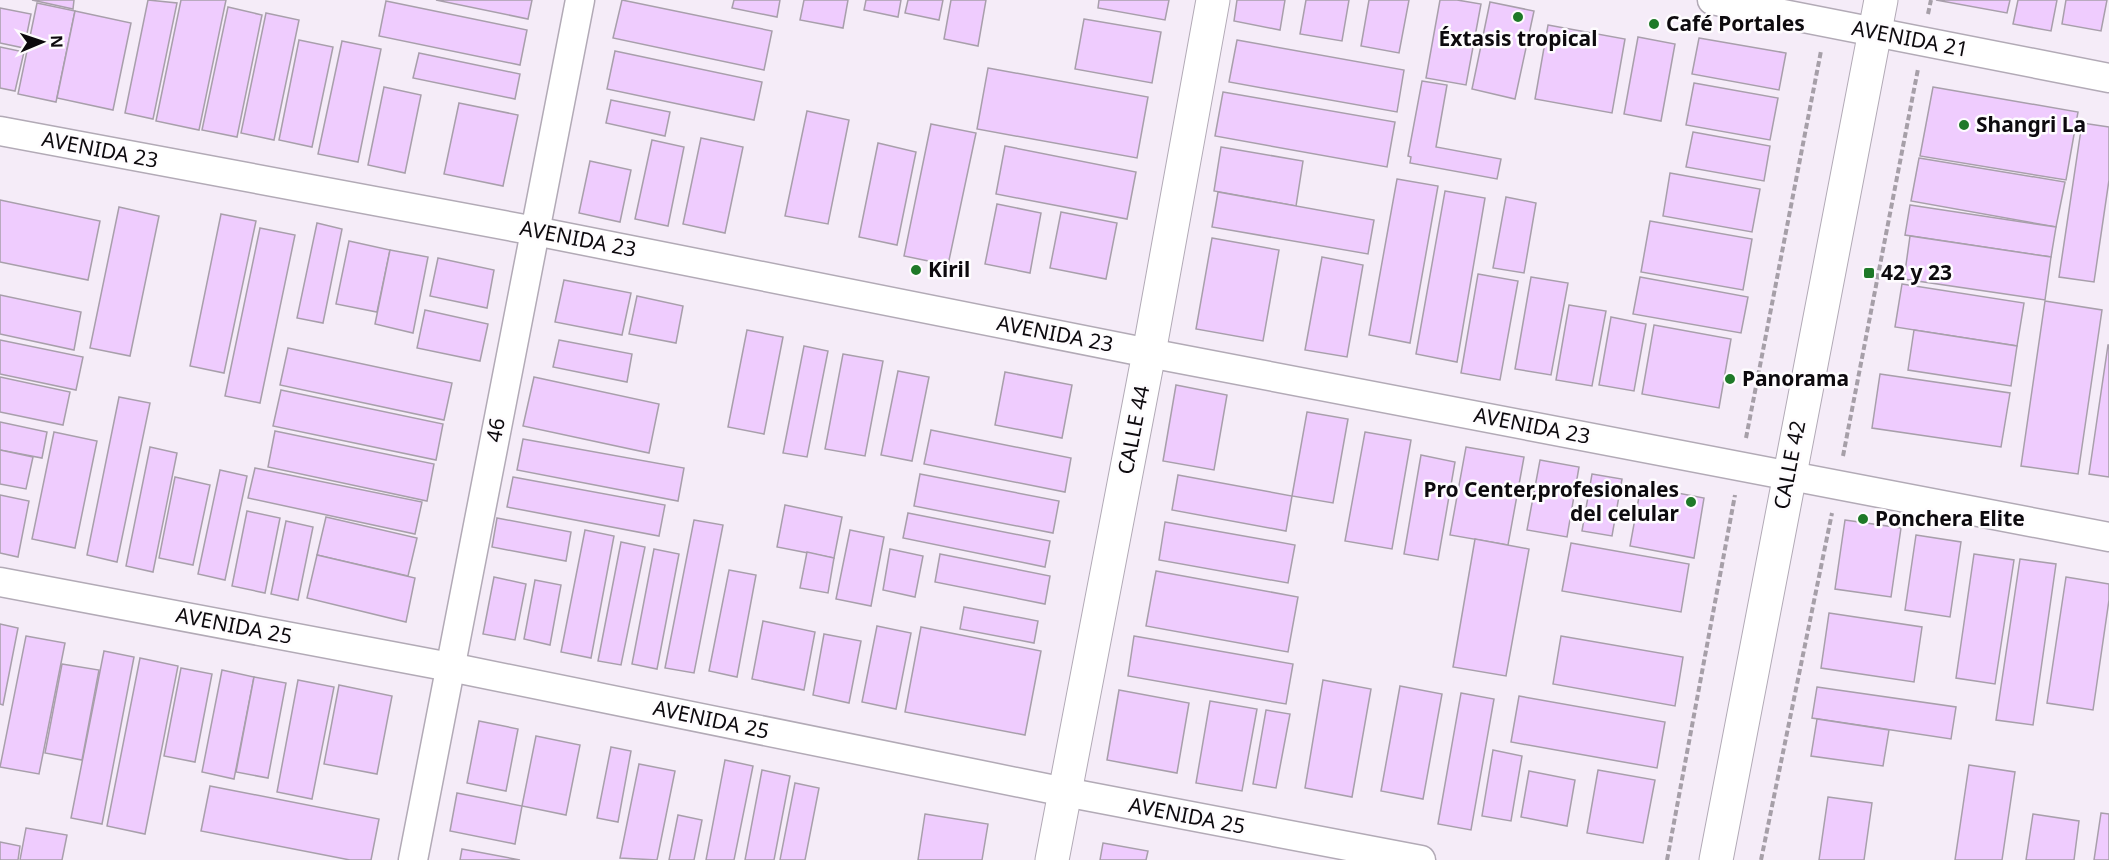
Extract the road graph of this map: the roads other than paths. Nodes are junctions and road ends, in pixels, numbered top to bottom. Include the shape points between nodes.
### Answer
1 (580, 0) edge
2 (1213, 0) edge
3 (1712, 0) edge
4 (1881, 0) edge
5 (1875, 32) junction
6 (2109, 78) edge
7 (0, 131) edge
8 (535, 231) junction
9 (1149, 353) junction
10 (1789, 474) junction
11 (2109, 537) edge
12 (0, 582) edge
13 (450, 667) junction
14 (1065, 792) junction
15 (413, 860) edge
16 (1052, 860) edge
17 (1421, 860) edge
18 (1716, 860) edge

1 - 8 street, 46
2 - 9 street, CALLE 44
3 - 5 street, AVENIDA 21
4 - 5 street, CALLE 42
5 - 6 street, AVENIDA 21
5 - 10 street, CALLE 42
7 - 8 street, AVENIDA 23
8 - 9 street, AVENIDA 23
8 - 13 street, 46
9 - 10 street, AVENIDA 23
9 - 14 street, CALLE 44
10 - 11 street, AVENIDA 23
10 - 18 street, CALLE 42
12 - 13 street, AVENIDA 25
13 - 14 street, AVENIDA 25
13 - 15 street, 46
14 - 16 street, CALLE 44
14 - 17 street, AVENIDA 25

